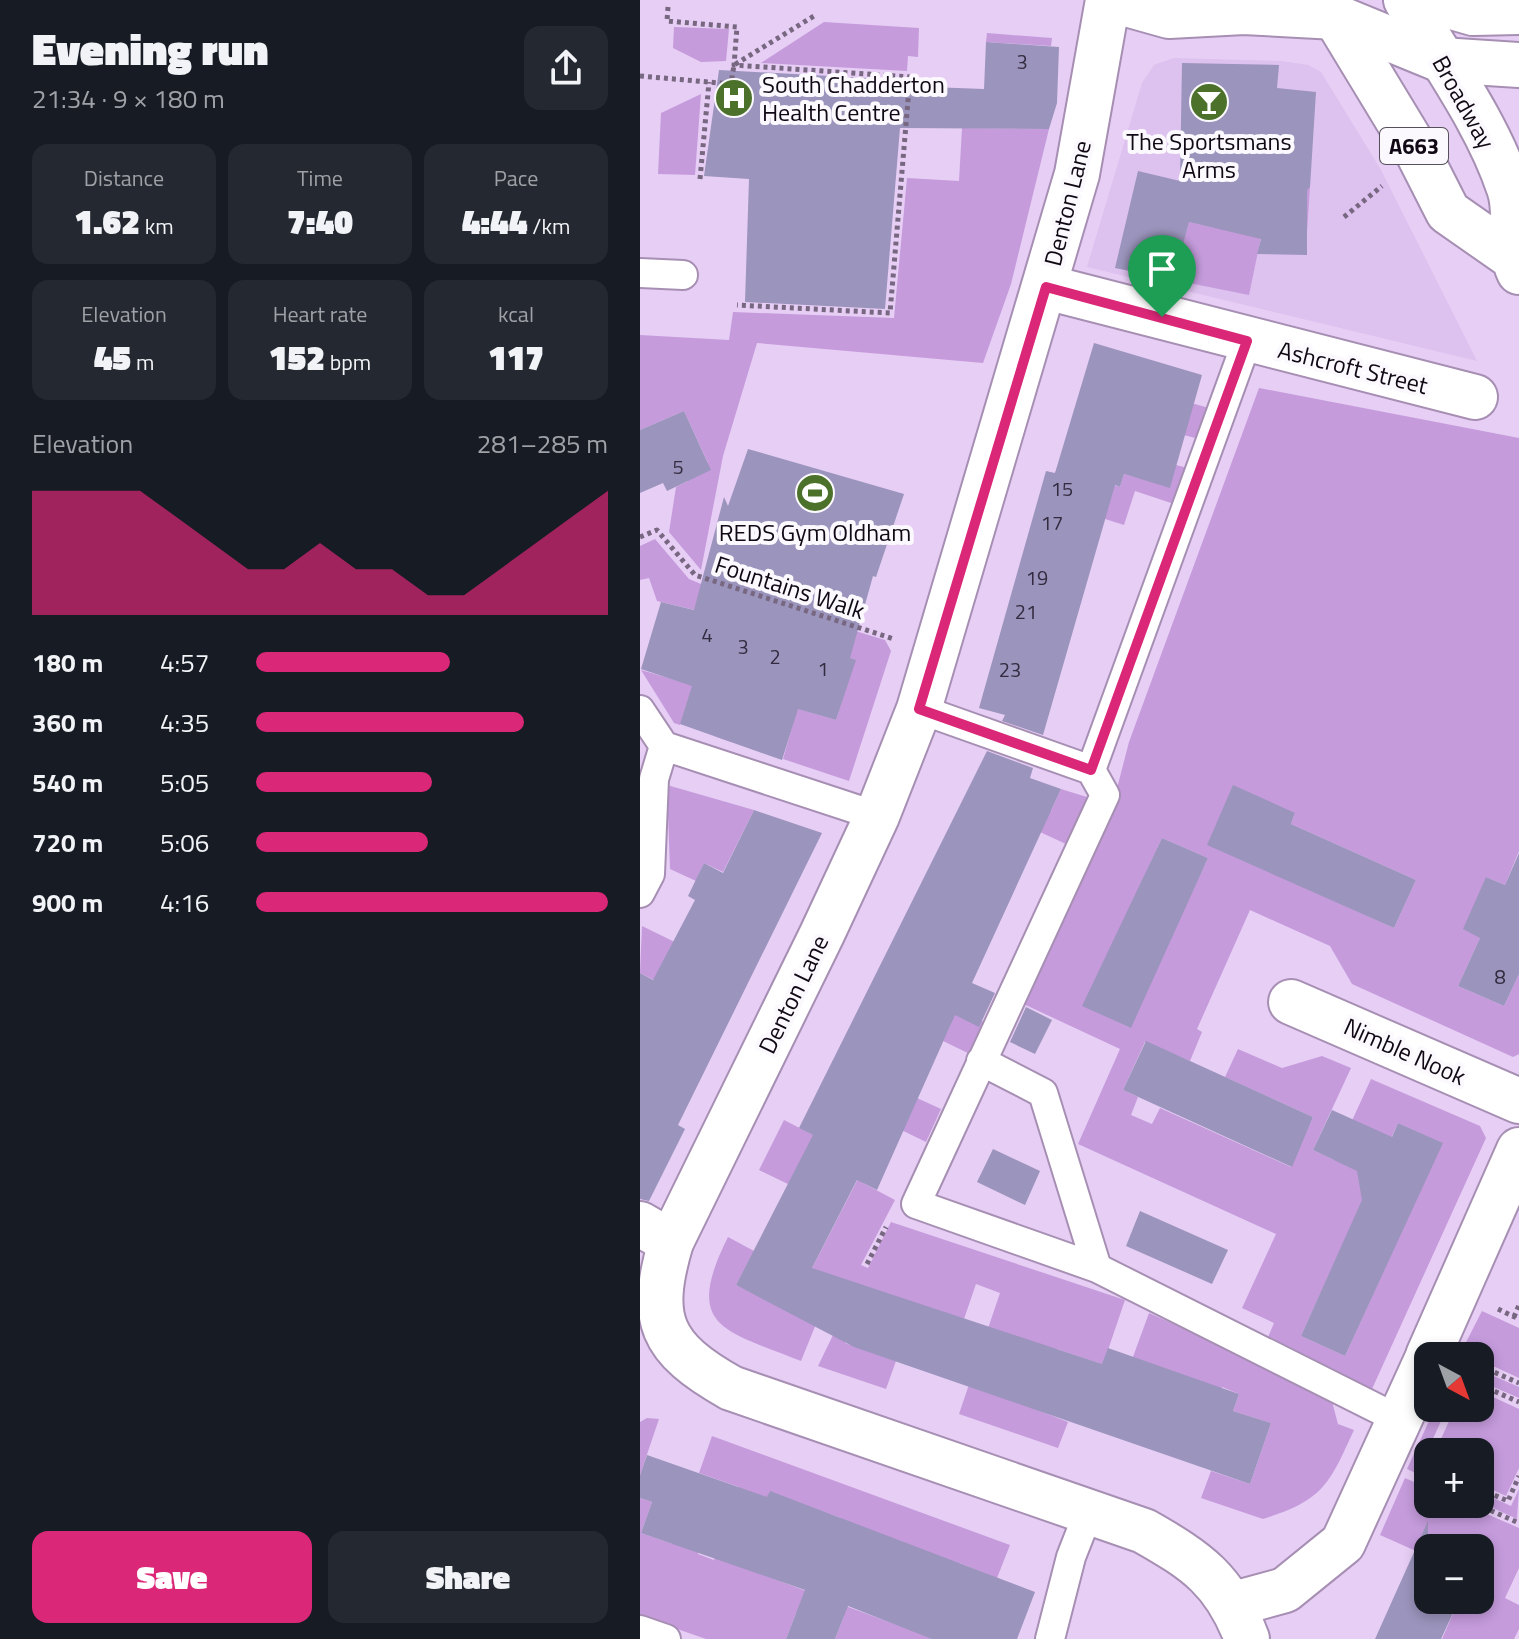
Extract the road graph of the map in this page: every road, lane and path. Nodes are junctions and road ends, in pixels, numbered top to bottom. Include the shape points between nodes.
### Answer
1 (1110, 0) edge
2 (1406, 0) edge
3 (1428, 0) edge
4 (668, 7) dead end
5 (1330, 9) edge
6 (1519, 12) edge
7 (814, 16) dead end
8 (1441, 60) junction
9 (734, 65) junction
10 (1519, 65) edge
11 (640, 76) edge
12 (709, 82) junction
13 (700, 179) dead end
14 (1515, 182) edge
15 (1383, 185) dead end
16 (1344, 217) dead end
17 (1515, 264) edge
18 (640, 273) edge
19 (683, 275) dead end
20 (1046, 287) junction
21 (737, 305) dead end
22 (1247, 341) junction
23 (1475, 397) dead end
24 (640, 537) edge
25 (903, 641) dead end
26 (919, 709) junction
27 (640, 710) edge
28 (664, 746) junction
29 (1091, 770) junction
30 (877, 816) junction
31 (640, 893) edge
32 (1291, 1002) dead end
33 (981, 1061) junction
34 (1519, 1101) edge
35 (1519, 1150) edge
36 (656, 1233) edge
37 (1097, 1268) junction
38 (1519, 1305) edge
39 (1514, 1317) dead end
40 (1434, 1342) edge
41 (1494, 1372) edge
42 (1519, 1383) edge
43 (1414, 1388) edge
44 (1494, 1391) edge
45 (1519, 1402) edge
46 (1400, 1420) junction
47 (1519, 1476) edge
48 (1494, 1495) edge
49 (1089, 1511) junction
50 (1494, 1512) edge
51 (1519, 1523) edge
52 (1240, 1622) edge
53 (640, 1630) edge
54 (666, 1639) edge
55 (1050, 1639) edge

1 - 5 main road via 1169,16
1 - 20 main road, Denton Lane via 1077,174
2 - 8 main road, Broadway / A663
3 - 6 main road via 1473,13
4 - 9 path via 667,21 737,27
5 - 8 main road
5 - 17 main road, Broadway / A663 via 1448,212
7 - 9 path
8 - 10 main road
8 - 14 main road, Broadway / A663
9 - 12 path via 731,84
9 - 21 path via 910,77 890,313
11 - 12 path
12 - 13 path
14 - 17 main road, Broadway / A663
15 - 16 path
18 - 19 lane
20 - 22 main road, Ashcroft Street
20 - 26 main road, Denton Lane
22 - 23 main road, Ashcroft Street
22 - 29 lane
24 - 25 path, Fountains Walk via 657,530 695,575
26 - 29 lane
26 - 30 main road, Denton Lane
27 - 28 lane
28 - 30 lane
28 - 31 lane via 654,779 650,874
29 - 33 lane via 1105,795
30 - 36 main road, Denton Lane
32 - 34 main road, Nimble Nook
33 - 37 lane via 1043,1093
33 - 37 lane via 916,1204
35 - 40 main road
36 - 49 main road, Denton Lane via 659,1307 680,1354 702,1371 731,1388
37 - 46 lane
38 - 39 path
41 - 42 path
43 - 46 main road
44 - 45 path
46 - 52 main road via 1343,1543
47 - 48 path via 1508,1501
49 - 52 main road, Denton Lane via 1144,1531 1185,1554
49 - 55 lane
50 - 51 path
53 - 54 lane

